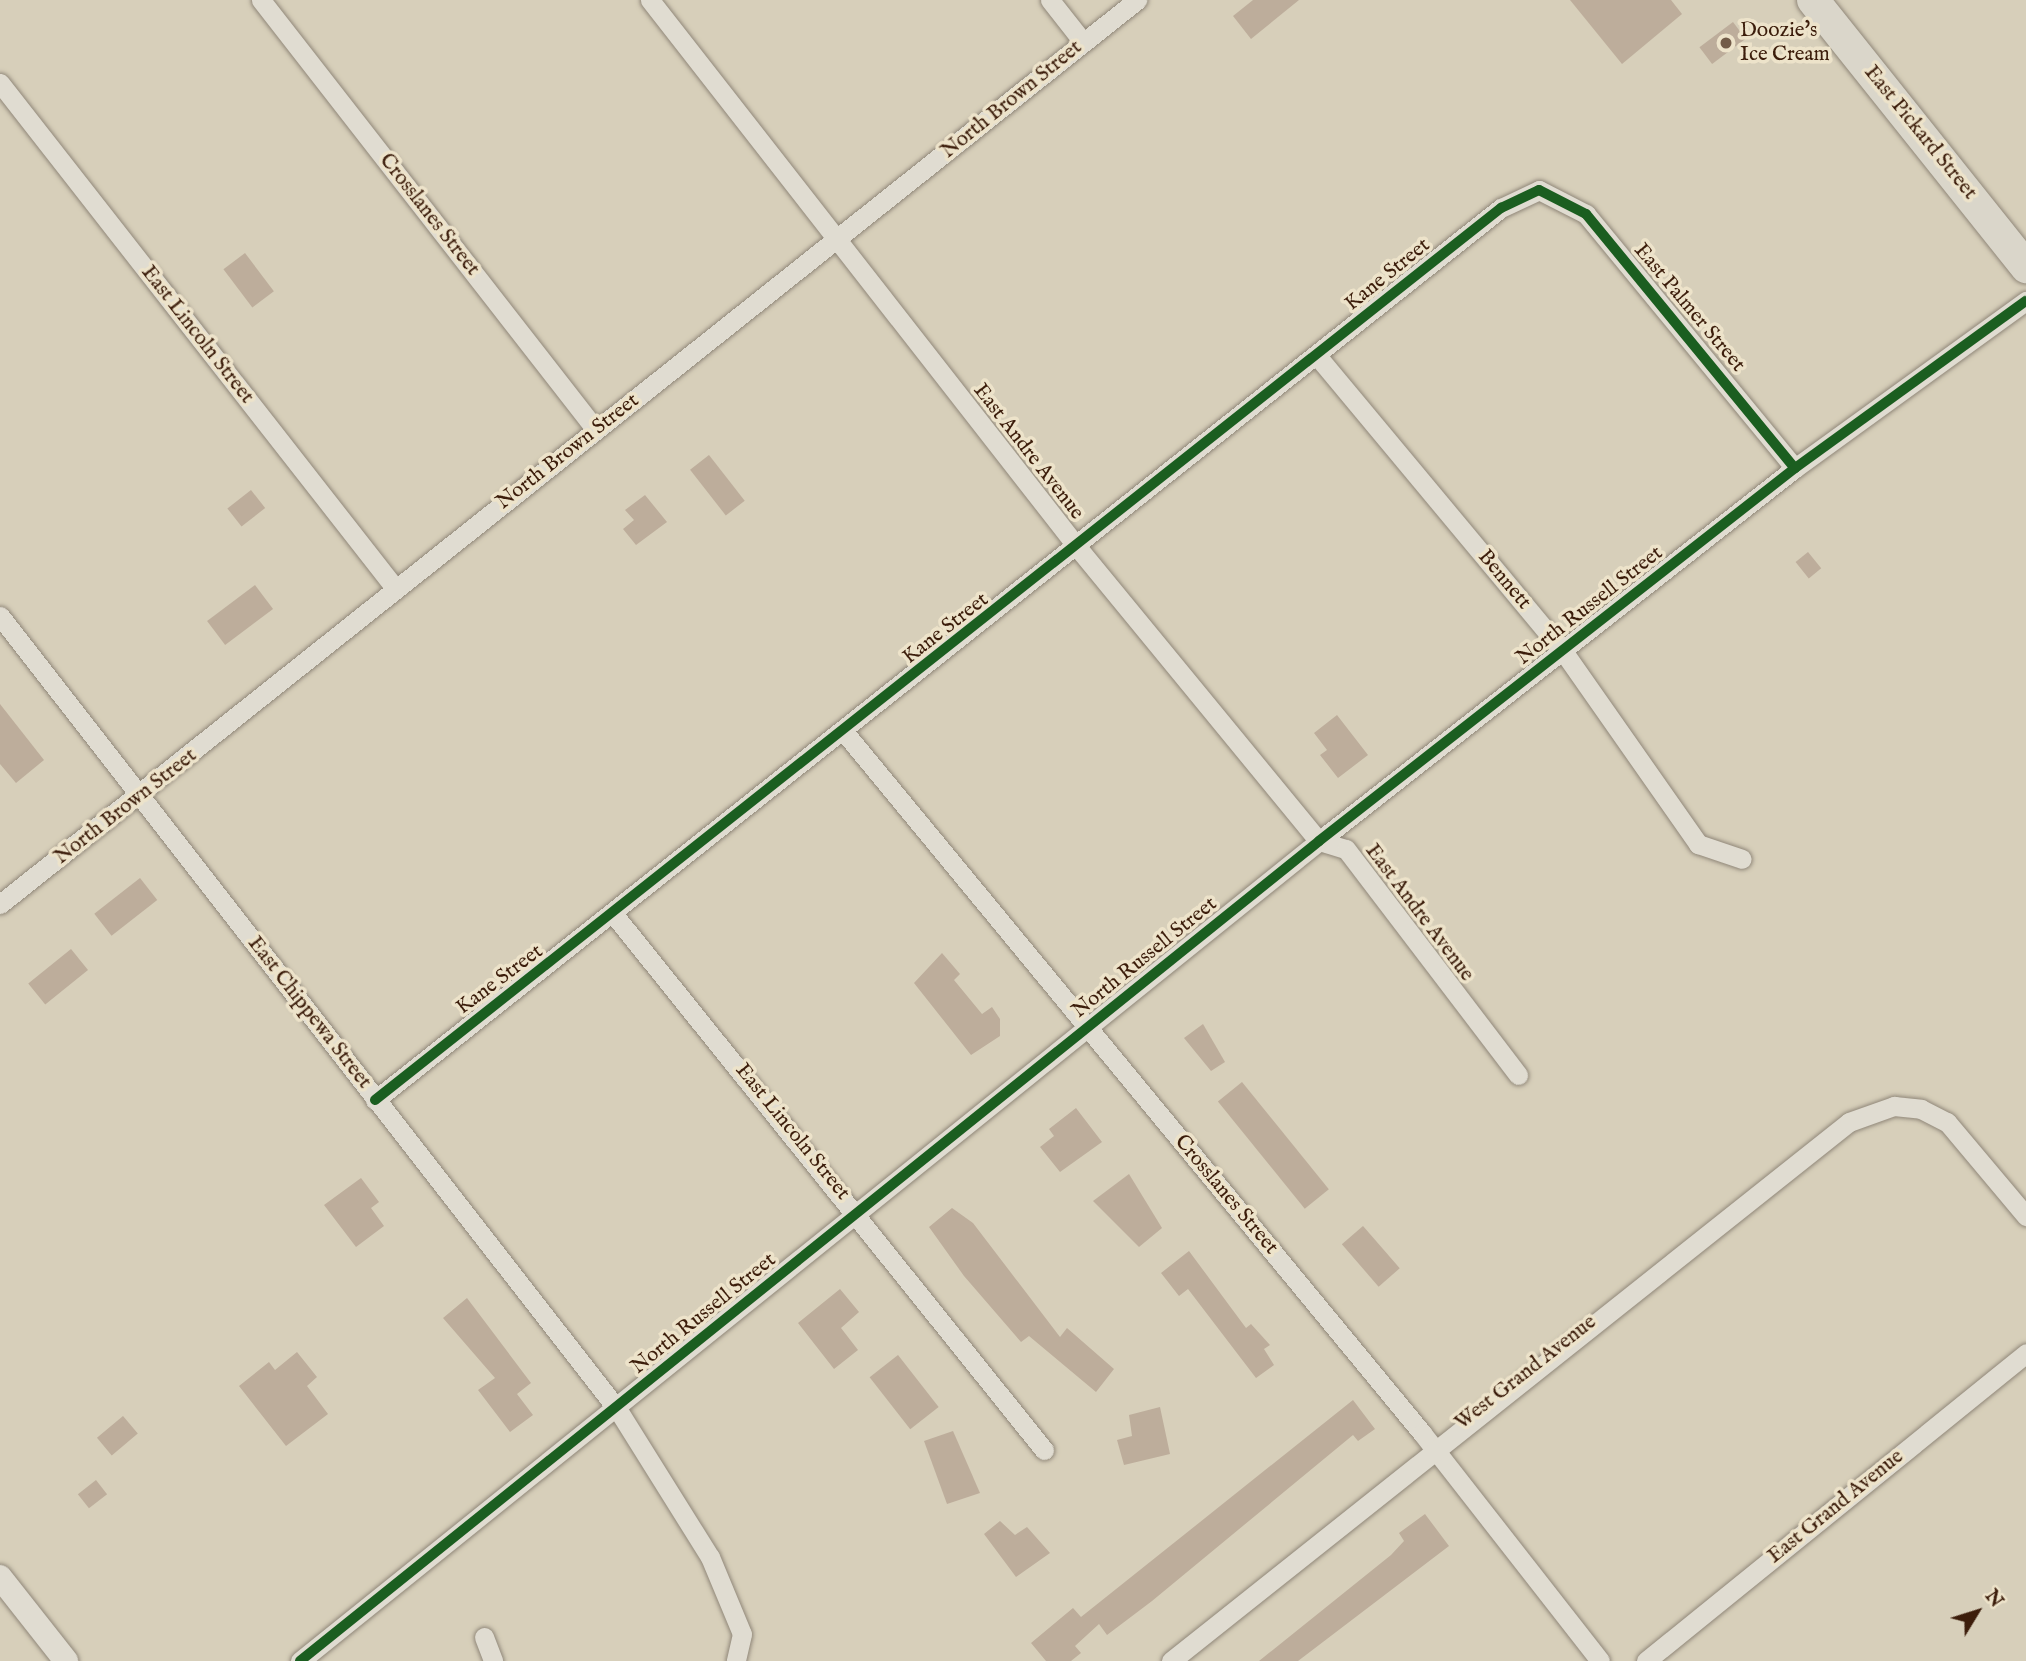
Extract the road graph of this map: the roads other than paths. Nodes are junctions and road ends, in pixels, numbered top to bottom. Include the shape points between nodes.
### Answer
1 (261, 0) edge
2 (650, 0) edge
3 (1050, 0) edge
4 (1137, 0) edge
5 (1814, 0) edge
6 (1083, 42) junction
7 (0, 83) edge
8 (1539, 190) joint
9 (840, 241) junction
10 (2026, 267) edge
11 (2026, 301) edge
12 (1318, 357) junction
13 (596, 430) junction
14 (1796, 468) junction
15 (1078, 548) junction
16 (395, 588) junction
17 (0, 616) edge
18 (1563, 652) junction
19 (845, 733) junction
20 (142, 796) junction
21 (1320, 841) junction
22 (1742, 859) dead end
23 (0, 904) edge
24 (615, 916) junction
25 (1089, 1029) junction
26 (1518, 1075) dead end
27 (375, 1100) junction
28 (858, 1213) junction
29 (2026, 1216) edge
30 (2026, 1353) edge
31 (618, 1410) junction
32 (1433, 1447) junction
33 (1044, 1450) dead end
34 (0, 1577) edge
35 (484, 1637) dead end
36 (66, 1661) edge
37 (300, 1661) edge
38 (493, 1661) edge
39 (736, 1661) edge
40 (1171, 1661) edge
41 (1600, 1661) edge
42 (1646, 1661) edge

1 - 13 street, Crosslanes Street
2 - 9 street, East Andre Avenue
3 - 6 street
4 - 6 street, North Brown Street
5 - 10 main road, East Pickard Street
6 - 9 street, North Brown Street
7 - 16 street, East Lincoln Street
8 - 12 street, Kane Street via 1501,208
8 - 14 street, East Palmer Street via 1586,214
9 - 13 street, North Brown Street
9 - 15 street, East Andre Avenue
11 - 14 street, North Russell Street
12 - 15 street, Kane Street
12 - 18 street, Bennett
13 - 16 street, North Brown Street
14 - 18 street, North Russell Street
15 - 19 street, Kane Street
15 - 21 street, East Andre Avenue
16 - 20 street, North Brown Street
17 - 20 street, East Chippewa Street
18 - 21 street, North Russell Street
18 - 22 street, Bennett via 1698,844
19 - 24 street, Kane Street
19 - 25 street, Crosslanes Street
20 - 23 street, North Brown Street
20 - 27 street, East Chippewa Street
21 - 25 street, North Russell Street
21 - 26 street, East Andre Avenue via 1346,849
24 - 27 street, Kane Street
24 - 28 street, East Lincoln Street
25 - 28 street, North Russell Street
25 - 32 street, Crosslanes Street
27 - 31 street, East Chippewa Street
28 - 31 street, North Russell Street
28 - 33 street, East Lincoln Street
29 - 32 street, West Grand Avenue via 1947,1122 1922,1109 1894,1106 1849,1122
30 - 42 street, East Grand Avenue
31 - 37 street, North Russell Street
31 - 39 street, East Chippewa Street via 710,1558 742,1634
32 - 40 street, West Grand Avenue
32 - 41 street, Crosslanes Street
34 - 36 street
35 - 38 street

